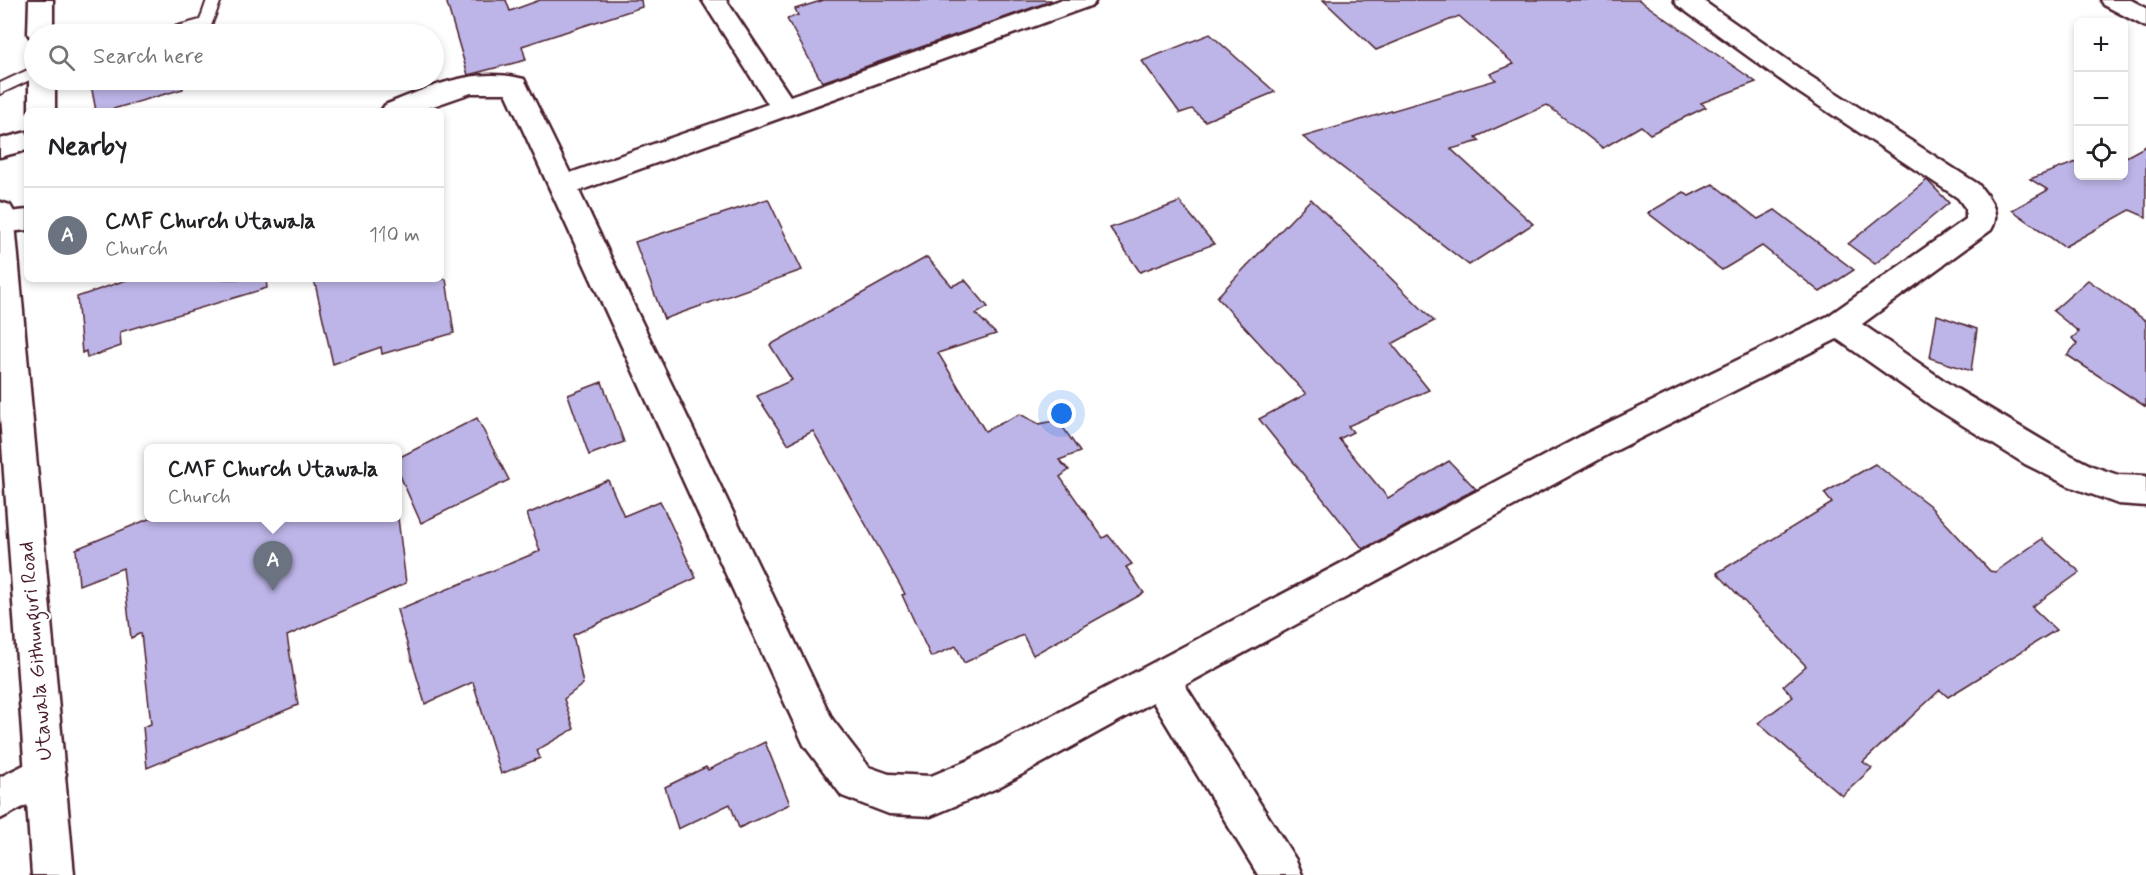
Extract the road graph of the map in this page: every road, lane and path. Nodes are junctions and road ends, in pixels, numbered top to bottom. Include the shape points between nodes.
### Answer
1 (41, 0) edge
2 (214, 0) edge
3 (714, 0) edge
4 (1084, 0) edge
5 (1686, 0) edge
6 (2113, 0) edge
7 (2146, 19) edge
8 (41, 24) edge
9 (202, 24) edge
10 (24, 77) edge
11 (0, 90) edge
12 (42, 90) edge
13 (42, 108) edge
14 (401, 108) edge
15 (784, 108) junction
16 (24, 142) edge
17 (0, 148) edge
18 (562, 187) junction
19 (6, 233) edge
20 (1839, 324) junction
21 (2143, 497) edge
22 (1160, 679) junction
23 (45, 774) junction
24 (0, 799) edge
25 (53, 875) edge
26 (1281, 875) edge

1 - 8 street
2 - 9 lane
3 - 15 street
4 - 15 street
5 - 20 street via 1801,82 1968,191 1980,207 1981,223
6 - 7 street
10 - 11 lane
12 - 13 street
14 - 18 street via 471,84 515,85
15 - 18 street
16 - 17 street
18 - 22 street via 818,732 856,782 889,794 931,796 983,774
19 - 23 street, Utawala Githunguri Road
20 - 21 street via 1931,390 2076,476
20 - 22 street via 1599,443
22 - 26 street
23 - 24 street
23 - 25 street, Utawala Githunguri Road

